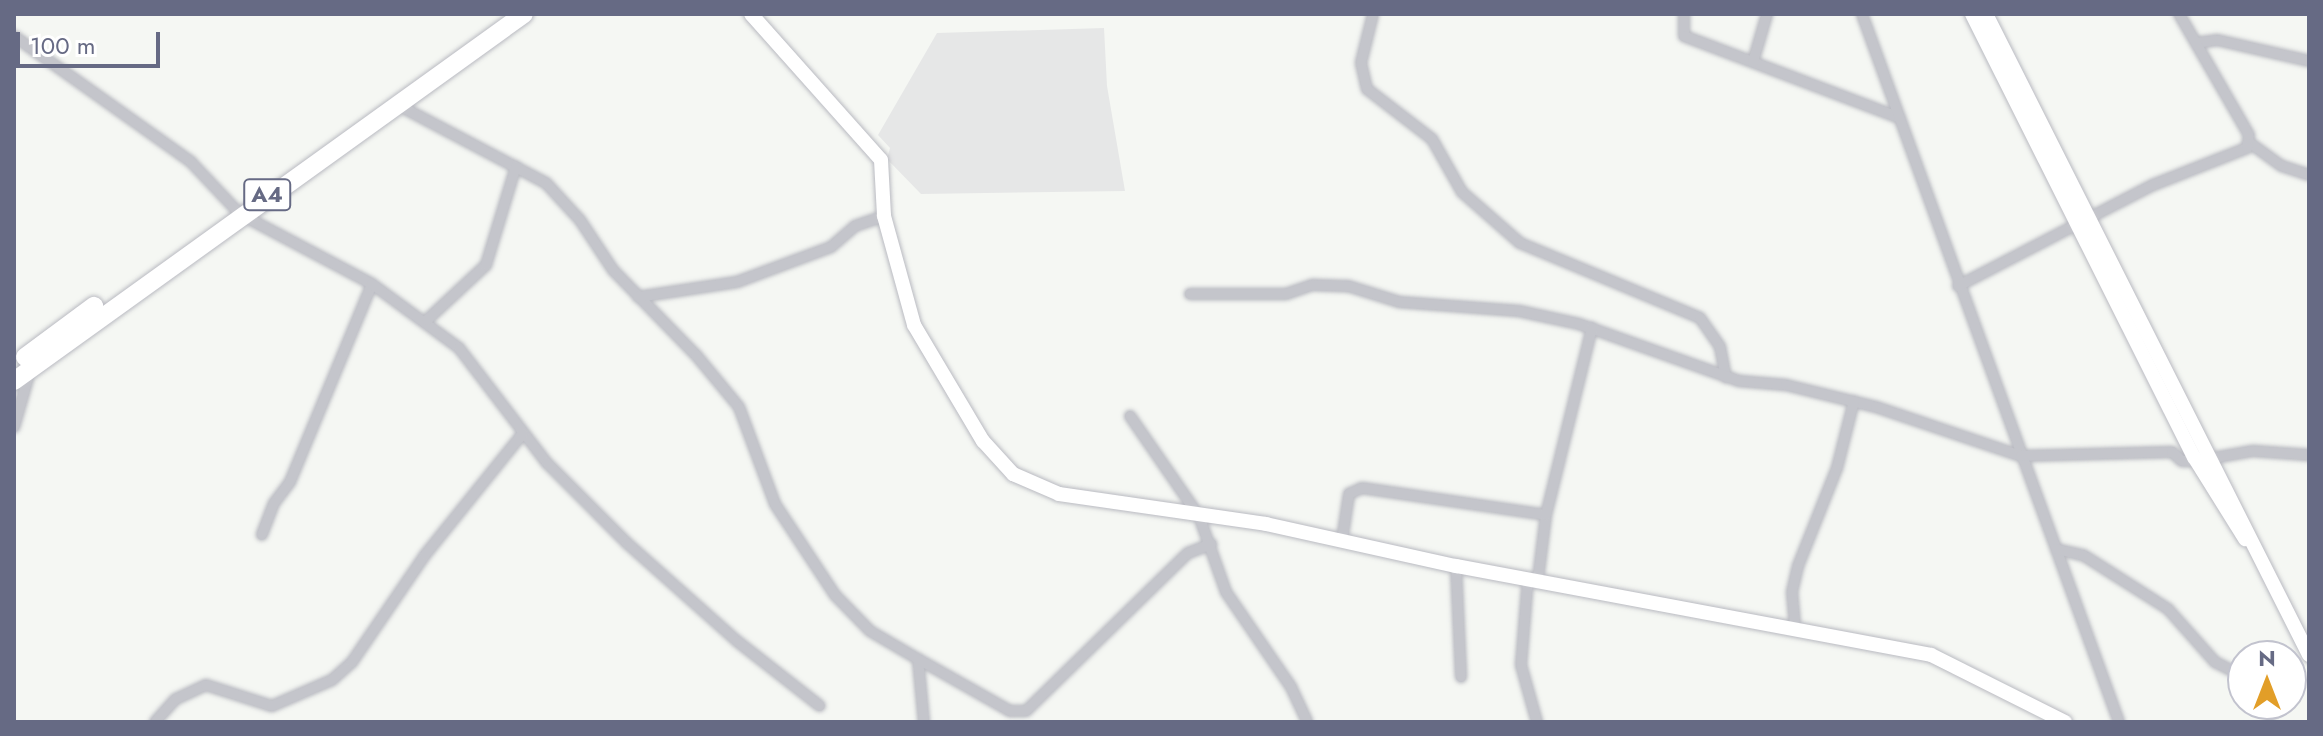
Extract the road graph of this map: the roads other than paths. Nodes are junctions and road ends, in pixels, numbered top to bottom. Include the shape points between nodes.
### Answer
1 (524, 14) edge
2 (751, 14) edge
3 (1373, 14) edge
4 (1684, 14) edge
5 (1767, 14) edge
6 (1862, 14) edge
7 (1972, 14) edge
8 (1986, 14) edge
9 (2179, 14) edge
10 (501, 18) edge
11 (14, 36) edge
12 (2196, 43) junction
13 (2309, 61) edge
14 (1753, 62) junction
15 (396, 104) junction
16 (1900, 118) junction
17 (2250, 143) junction
18 (516, 166) junction
19 (2309, 175) edge
20 (237, 209) junction
21 (884, 216) junction
22 (2083, 223) junction
23 (372, 284) junction
24 (1958, 286) junction
25 (1190, 294) dead end
26 (638, 297) junction
27 (427, 320) junction
28 (1592, 328) junction
29 (23, 364) edge
30 (1726, 377) junction
31 (14, 381) edge
32 (1854, 401) junction
33 (1130, 416) dead end
34 (14, 427) edge
35 (523, 433) junction
36 (2309, 455) edge
37 (2021, 456) junction
38 (2202, 460) junction
39 (1546, 515) junction
40 (1199, 516) junction
41 (262, 535) dead end
42 (1342, 540) junction
43 (1211, 544) junction
44 (2056, 549) junction
45 (1456, 566) junction
46 (1533, 578) junction
47 (1795, 626) junction
48 (2309, 655) edge
49 (918, 659) junction
50 (2227, 668) edge
51 (1461, 677) dead end
52 (820, 706) dead end
53 (2060, 721) edge
54 (155, 722) edge
55 (924, 722) edge
56 (1307, 722) edge
57 (1537, 722) edge
58 (2119, 722) edge

1 - 10 highway, A4
2 - 21 street via 881,160
3 - 30 street via 1361,63 1367,89 1432,139 1462,192 1520,243 1700,318 1720,347
4 - 14 street via 1684,36
5 - 14 street
6 - 16 street
7 - 22 street
8 - 22 street
9 - 12 street
10 - 15 highway, A4
10 - 20 highway, A4
11 - 20 street via 191,162
12 - 13 street via 2217,40
12 - 17 street
14 - 16 street
15 - 18 street
15 - 20 highway, A4
16 - 24 street
17 - 19 street via 2282,166
17 - 22 street via 2153,185
18 - 26 street via 556,191
18 - 27 street via 486,265
20 - 23 street
20 - 29 highway, A4
21 - 26 street via 855,226 831,247 737,282
21 - 40 street via 914,325 999,463 1034,486 1059,494
22 - 24 street
22 - 38 street
23 - 27 street
23 - 41 street via 290,482 270,509
24 - 37 street
25 - 28 street via 1286,294 1312,285 1348,286 1399,302 1494,307
26 - 49 street via 739,407 775,504 835,595 870,631
27 - 35 street via 459,348
28 - 30 street
28 - 39 street
29 - 31 highway, A4
29 - 34 street
30 - 32 street
32 - 37 street
32 - 47 street via 1837,468 1798,566 1792,592
33 - 40 street
35 - 52 street via 564,481 679,591
35 - 54 street via 408,578 352,662 332,680 272,706 206,685 176,699
36 - 38 street via 2273,450
37 - 38 street via 2172,452 2182,461
37 - 44 street
38 - 48 street
39 - 42 street via 1362,488 1349,494
39 - 46 street
40 - 42 street
40 - 43 street
42 - 45 street
43 - 49 street via 1188,553 1026,711 1010,711
43 - 56 street via 1226,592 1291,687
44 - 50 street via 2083,555 2168,609 2215,662
44 - 58 street
45 - 46 street
45 - 51 street
46 - 47 street
46 - 57 street via 1521,665
47 - 53 street via 1931,655
49 - 55 street

